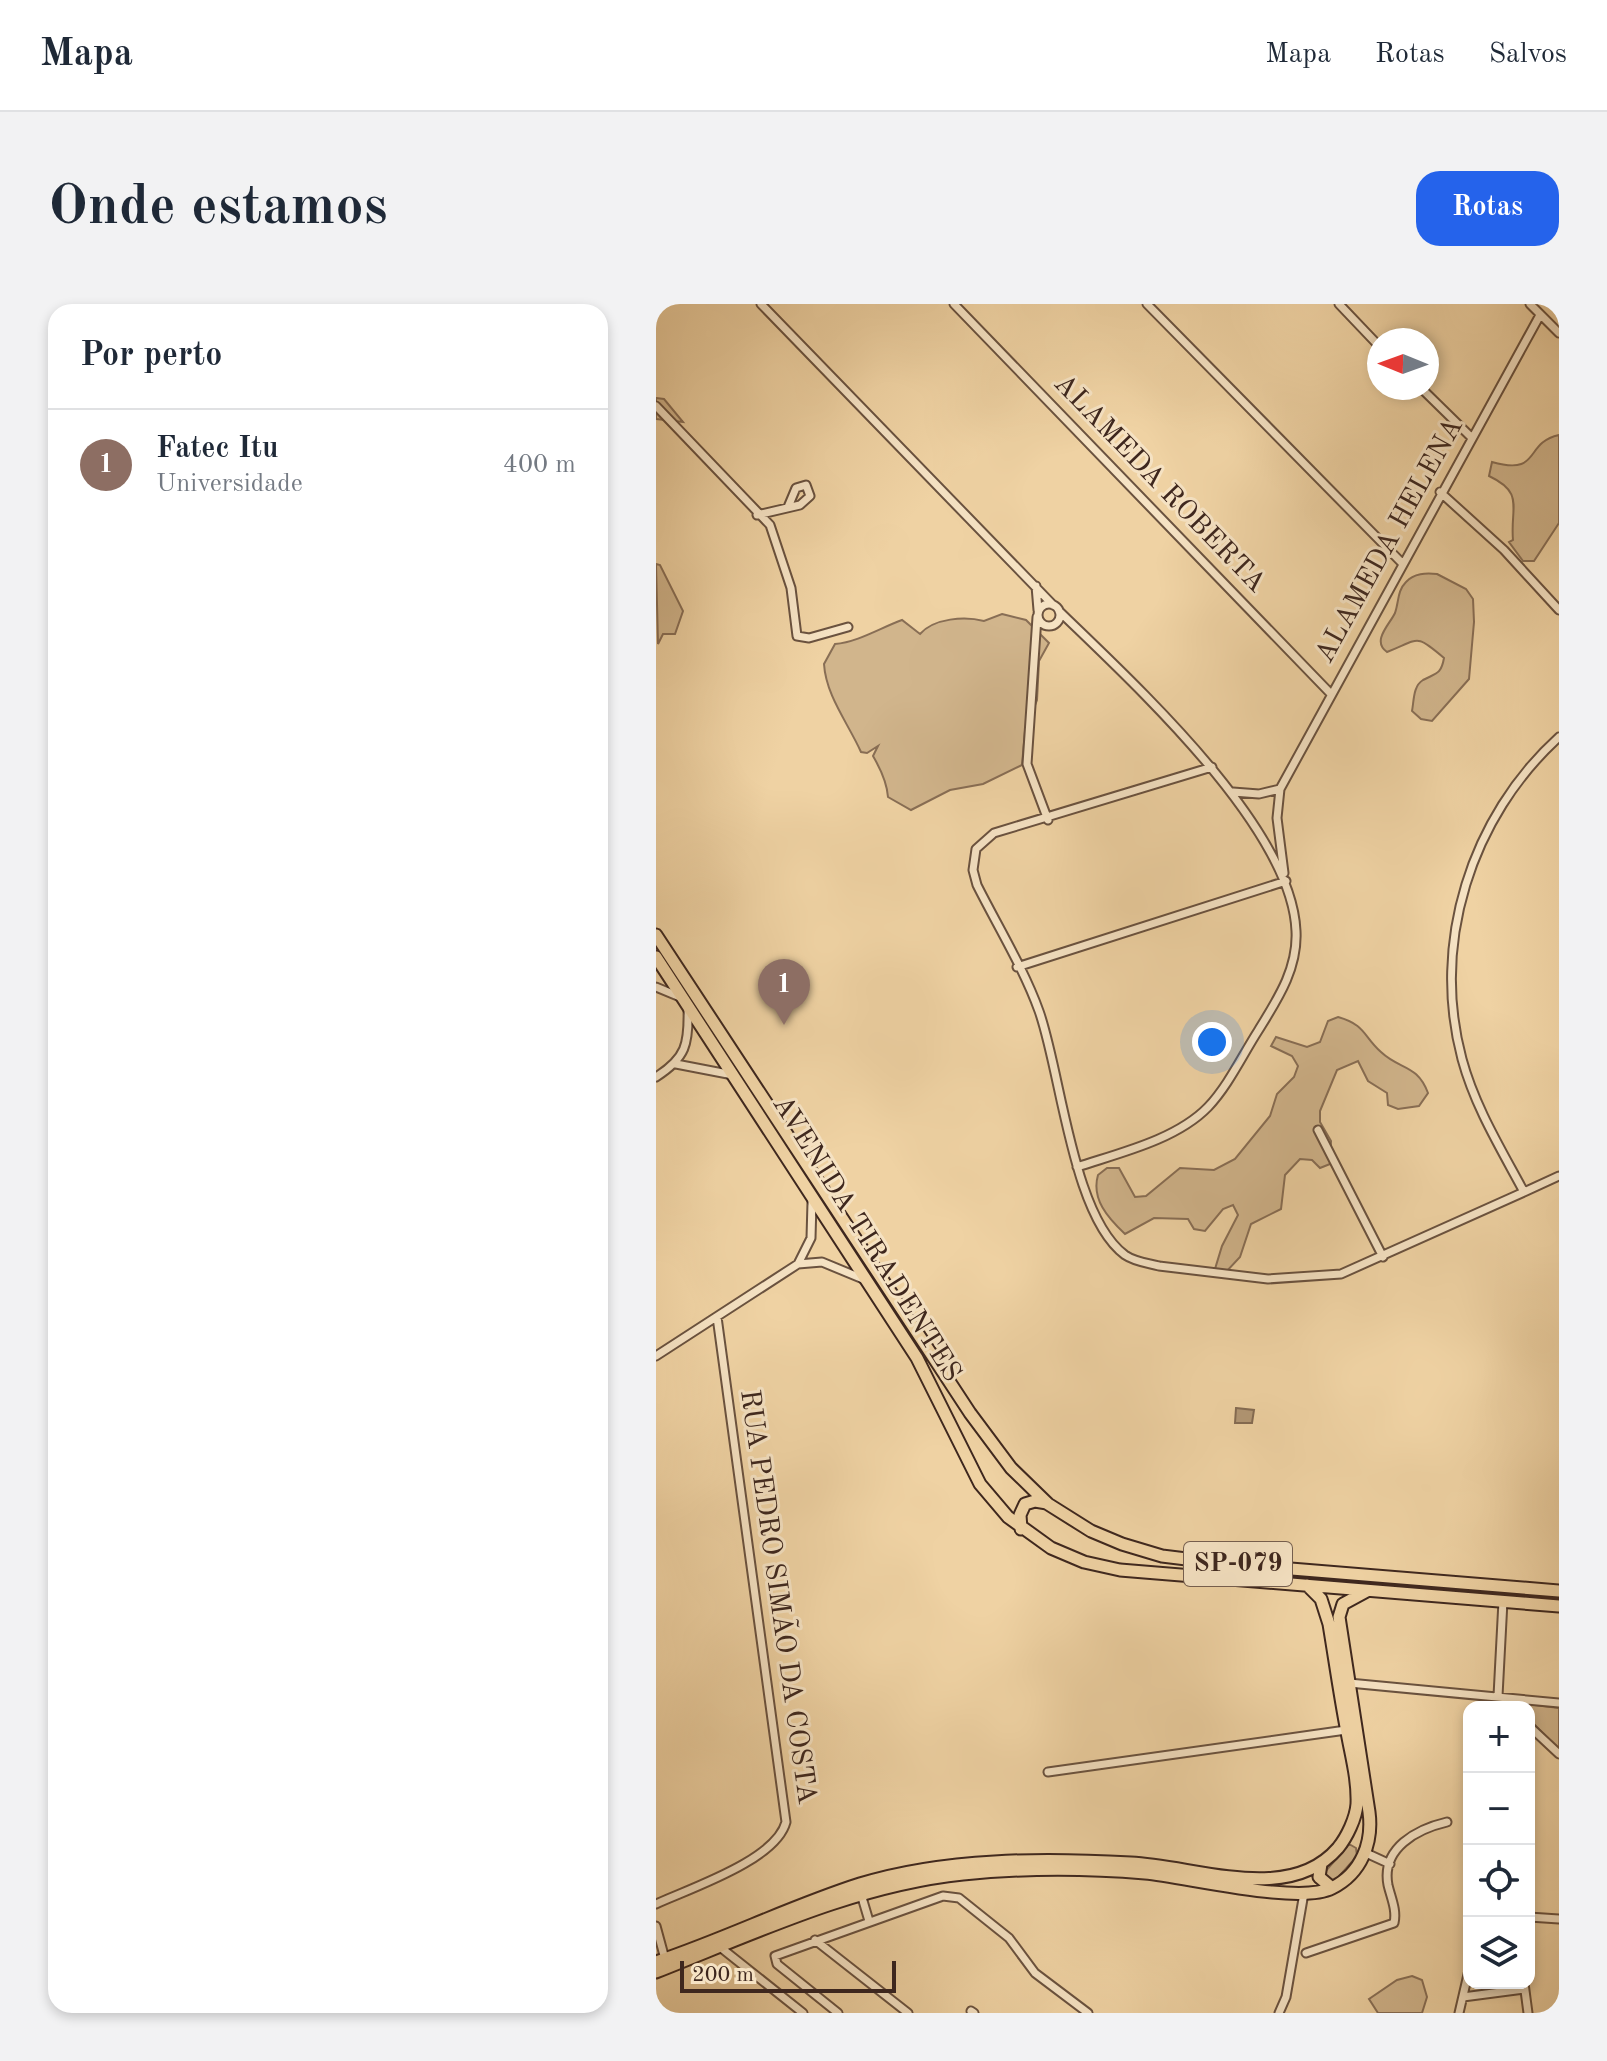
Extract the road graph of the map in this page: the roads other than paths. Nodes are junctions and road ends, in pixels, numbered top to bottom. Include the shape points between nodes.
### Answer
1 (761, 304) edge
2 (954, 304) edge
3 (1147, 304) edge
4 (1339, 304) edge
5 (1530, 304) edge
6 (1540, 315) junction
7 (1367, 333) edge
8 (1559, 333) edge
9 (1433, 400) edge
10 (656, 406) edge
11 (1471, 437) junction
12 (1440, 492) junction
13 (788, 507) dead end
14 (757, 515) junction
15 (1402, 563) junction
16 (1036, 586) junction
17 (1056, 608) junction
18 (1559, 610) edge
19 (1038, 614) junction
20 (1050, 626) junction
21 (848, 627) dead end
22 (1078, 629) junction
23 (1035, 642) junction
24 (1331, 694) junction
25 (1559, 737) edge
26 (1212, 767) junction
27 (1280, 789) junction
28 (1233, 792) junction
29 (1048, 820) junction
30 (1285, 878) junction
31 (656, 935) edge
32 (656, 957) edge
33 (1017, 967) junction
34 (656, 987) edge
35 (685, 1002) junction
36 (676, 1064) junction
37 (733, 1075) junction
38 (656, 1077) edge
39 (1318, 1130) dead end
40 (1077, 1167) junction
41 (1559, 1176) edge
42 (1524, 1192) junction
43 (812, 1197) junction
44 (1383, 1257) junction
45 (798, 1264) junction
46 (867, 1281) junction
47 (717, 1317) junction
48 (656, 1356) edge
49 (1048, 1504) junction
50 (1021, 1529) junction
51 (1306, 1585) junction
52 (1368, 1590) junction
53 (1559, 1591) edge
54 (1321, 1599) junction
55 (1503, 1601) junction
56 (1343, 1604) junction
57 (1559, 1606) edge
58 (1344, 1683) junction
59 (1498, 1696) junction
60 (1503, 1701) edge
61 (1559, 1703) edge
62 (1346, 1730) junction
63 (1535, 1732) edge
64 (1559, 1754) edge
65 (1048, 1772) dead end
66 (1447, 1822) dead end
67 (1342, 1842) junction
68 (1366, 1853) junction
69 (1321, 1864) junction
70 (1390, 1864) junction
71 (1332, 1888) junction
72 (1304, 1893) junction
73 (861, 1894) junction
74 (656, 1904) edge
75 (1535, 1917) edge
76 (1559, 1919) edge
77 (869, 1921) junction
78 (656, 1926) edge
79 (815, 1940) junction
80 (720, 1947) junction
81 (1306, 1953) dead end
82 (660, 1960) edge
83 (656, 1972) edge
84 (1465, 1989) edge
85 (1507, 1989) edge
86 (1524, 1989) edge
87 (1463, 1997) junction
88 (803, 2013) edge
89 (838, 2013) edge
90 (908, 2013) edge
91 (1088, 2013) edge
92 (1279, 2013) edge
93 (1459, 2013) edge
94 (1528, 2013) edge

1 - 16 street
2 - 24 street, ALAMEDA ROBERTA
3 - 15 street
4 - 7 street
5 - 6 street
6 - 8 street
6 - 11 street, ALAMEDA HELENA
9 - 11 street
10 - 14 street
11 - 12 street, ALAMEDA HELENA
12 - 15 street, ALAMEDA HELENA
12 - 18 street
13 - 14 street
14 - 21 street via 770,525 780,548 797,636 809,638
15 - 24 street, ALAMEDA HELENA
16 - 17 street
16 - 19 street
17 - 19 street via 1044,605
17 - 20 street via 1059,620
17 - 22 street
19 - 20 street
19 - 23 street
20 - 22 street
20 - 23 street
22 - 26 street
23 - 29 street via 1027,764
24 - 27 street, ALAMEDA HELENA
25 - 42 street via 1524,773 1484,833 1464,890 1453,952 1462,1058 1482,1114
26 - 28 street
26 - 29 street
27 - 28 street
27 - 30 street, ALAMEDA HELENA via 1277,818
28 - 30 street
29 - 33 street via 994,833 976,849 973,860 977,885
30 - 33 street
30 - 40 street, ALAMEDA HELENA via 1296,929 1289,976 1210,1105 1159,1137
31 - 49 main road, AVENIDA TIRADENTES / SP-079 via 970,1413 1011,1468
32 - 35 main road, AVENIDA TIRADENTES / SP-079
33 - 40 street via 1038,1007 1054,1057
34 - 35 street
35 - 36 street via 687,1042
35 - 37 main road, AVENIDA TIRADENTES / SP-079
36 - 37 street
36 - 38 street
37 - 43 main road, AVENIDA TIRADENTES / SP-079
39 - 44 street
40 - 44 street via 1118,1248 1138,1261 1292,1279 1341,1274
41 - 42 street
42 - 44 street
43 - 45 street via 811,1238
43 - 46 main road, AVENIDA TIRADENTES / SP-079
45 - 46 street via 822,1262
45 - 47 street
46 - 50 main road, AVENIDA TIRADENTES / SP-079 via 917,1358 980,1484
47 - 48 street
47 - 74 street, RUA PEDRO SIMÃO DA COSTA via 786,1822 780,1837 751,1860
49 - 50 main road via 1025,1504
49 - 53 main road, AVENIDA TIRADENTES / SP-079 via 1091,1531 1162,1556
50 - 51 main road, AVENIDA TIRADENTES / SP-079 via 1051,1548 1102,1567
51 - 52 main road, AVENIDA TIRADENTES / SP-079
51 - 54 main road
52 - 55 main road, AVENIDA TIRADENTES / SP-079
52 - 56 main road
54 - 56 main road
54 - 58 main road
55 - 57 main road, AVENIDA TIRADENTES / SP-079
55 - 59 street
56 - 58 main road via 1339,1617
58 - 59 street
58 - 62 main road
58 - 68 main road via 1371,1827
59 - 60 street
59 - 61 street
62 - 65 street
62 - 67 main road via 1357,1804
63 - 64 street
66 - 70 street via 1416,1832 1400,1844
67 - 68 main road via 1357,1844
67 - 69 main road
68 - 70 street
68 - 71 main road
69 - 71 main road via 1319,1877
69 - 82 main road via 1279,1880 1130,1863 1032,1862 920,1871 862,1883
70 - 81 street via 1387,1881 1394,1923
71 - 72 main road
72 - 73 main road via 1087,1871 964,1874
72 - 92 street
73 - 77 street
73 - 80 main road
75 - 76 street
77 - 79 street
77 - 91 street via 931,1898 959,1898 1009,1938 1035,1973
78 - 82 street
79 - 89 street via 778,1952 774,1960
79 - 90 street
80 - 83 main road
80 - 88 street
84 - 87 street
85 - 87 street
86 - 94 street
87 - 93 street

